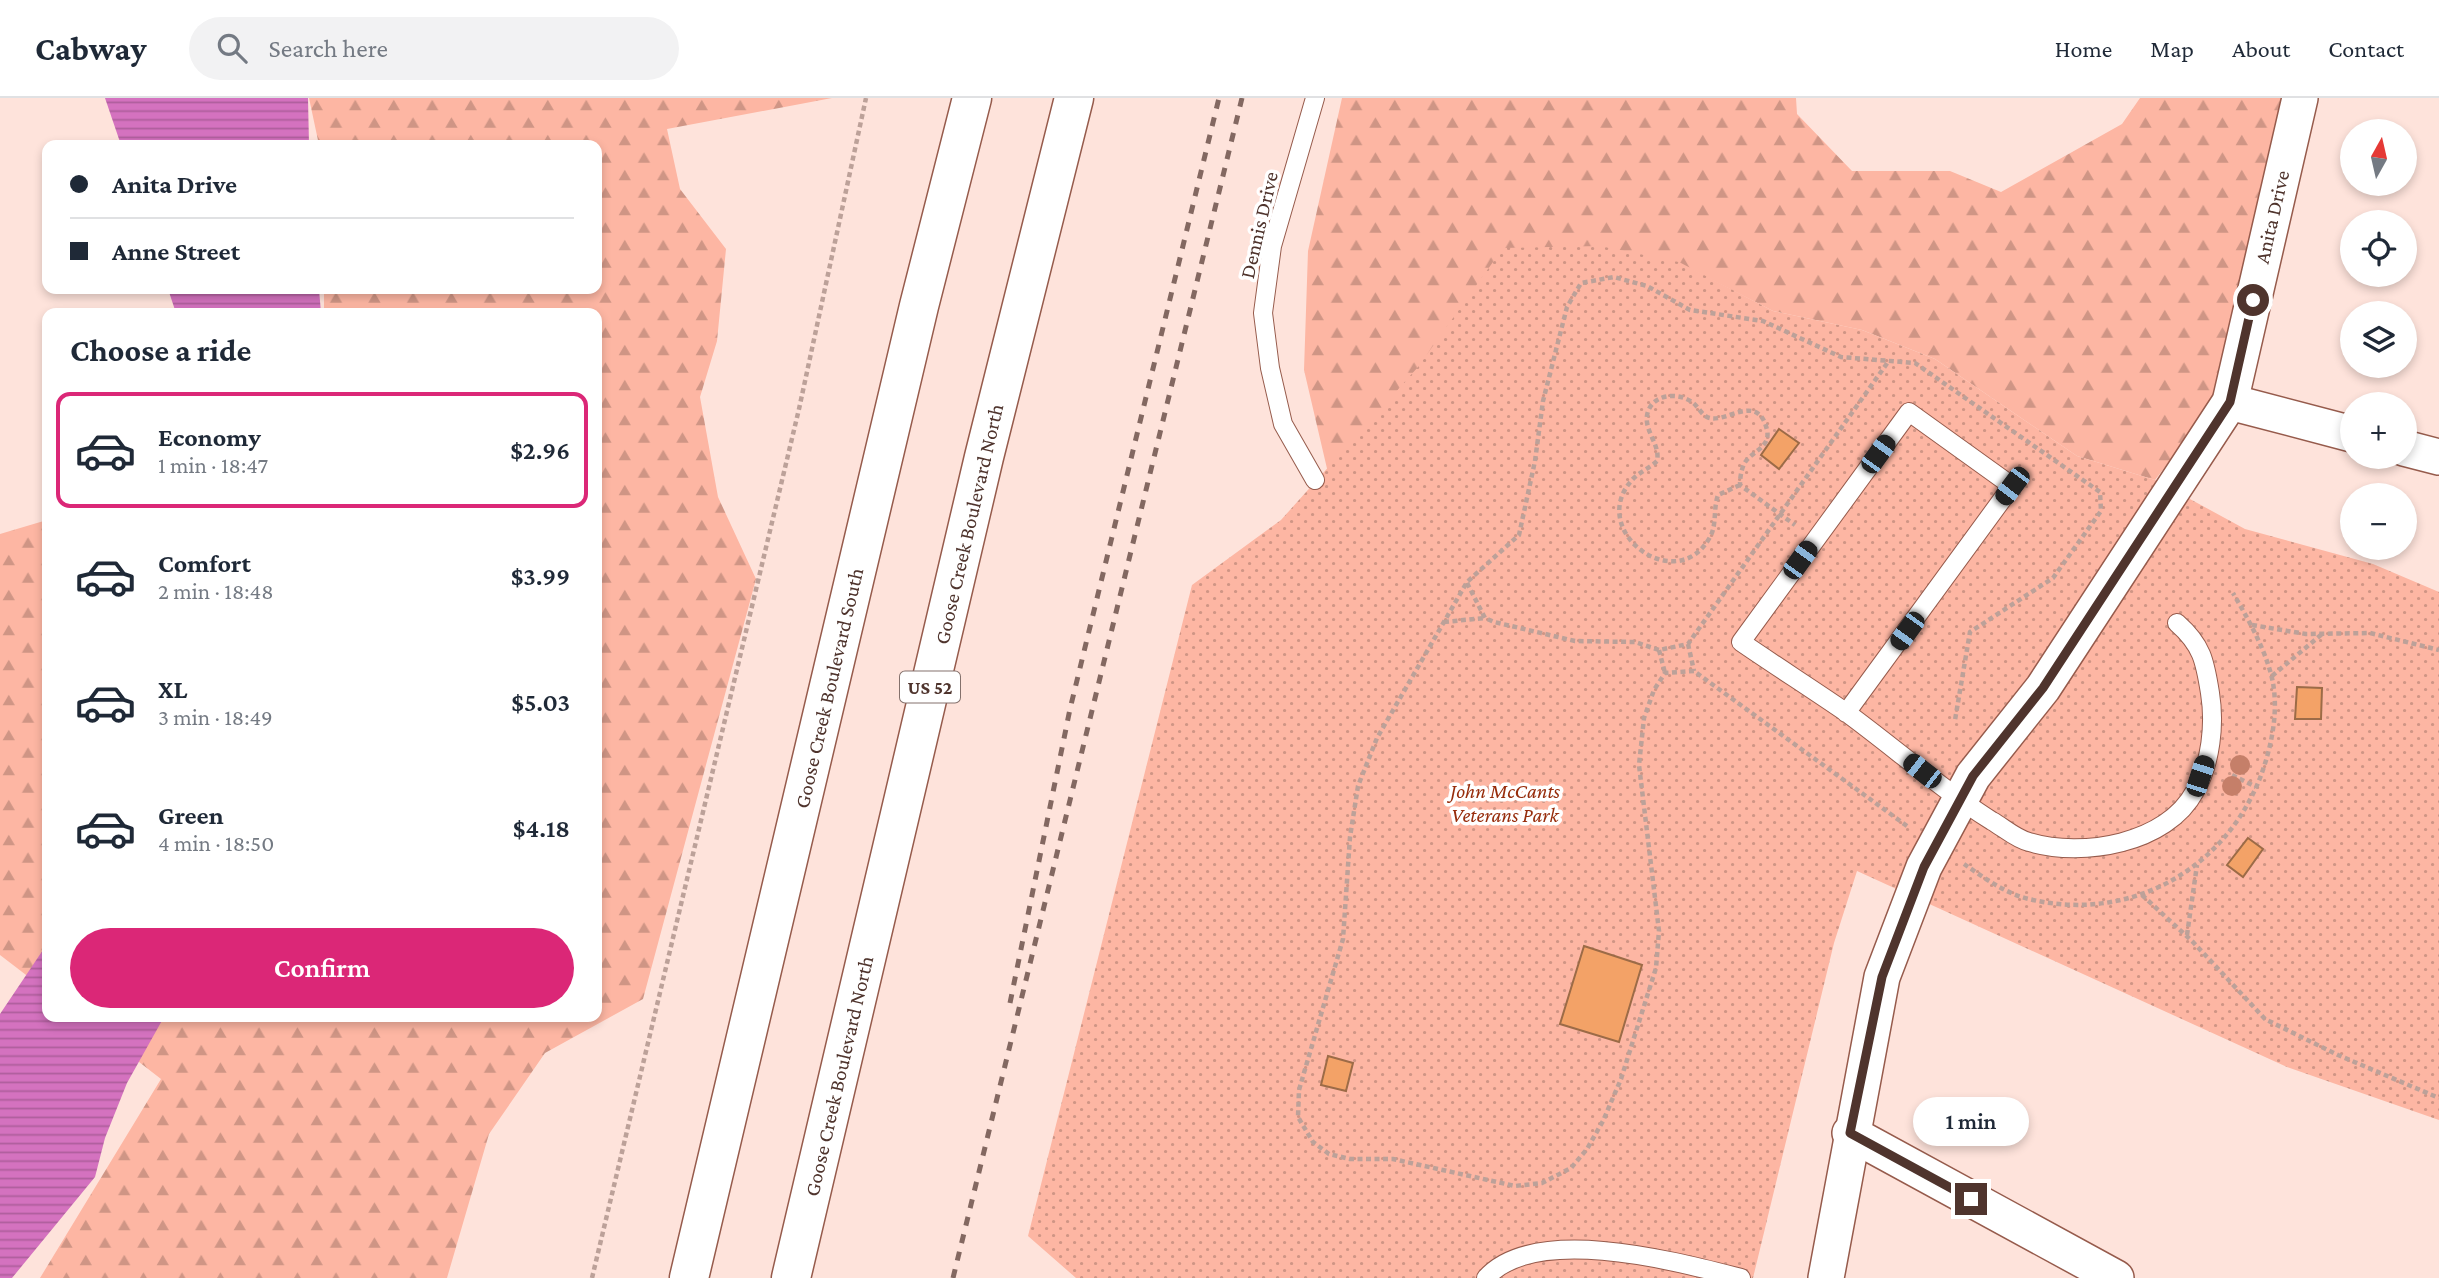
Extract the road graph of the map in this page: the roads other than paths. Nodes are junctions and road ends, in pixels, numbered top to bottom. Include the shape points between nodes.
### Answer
1 (972, 98) edge
2 (1074, 98) edge
3 (1315, 98) edge
4 (2300, 98) edge
5 (2230, 402) junction
6 (2340, 431) edge
7 (2417, 451) edge
8 (2439, 457) edge
9 (1315, 480) dead end
10 (2177, 624) dead end
11 (1846, 713) junction
12 (1959, 800) junction
13 (1850, 1133) junction
14 (689, 1278) edge
15 (791, 1278) edge
16 (1486, 1278) edge
17 (1741, 1278) edge
18 (1826, 1278) edge
19 (2116, 1278) edge

1 - 14 highway, Goose Creek Boulevard South
2 - 15 highway, Goose Creek Boulevard North / US 52 via 984,457
3 - 9 lane, Dennis Drive via 1272,246 1263,313 1283,424
4 - 5 street, Anita Drive
5 - 6 street
5 - 12 street, Anita Drive via 2043,688
7 - 8 street
10 - 12 lane via 2195,639 2205,664 2212,706 2210,747 2195,792 2166,823 2122,845 2074,849 2028,842
11 - 11 lane via 1741,642 1909,412 2012,486
11 - 12 lane
12 - 13 street, Anita Drive via 1924,867 1882,977
13 - 18 street, Anita Drive
13 - 19 street
16 - 17 lane via 1497,1265 1529,1254 1589,1249 1687,1264

